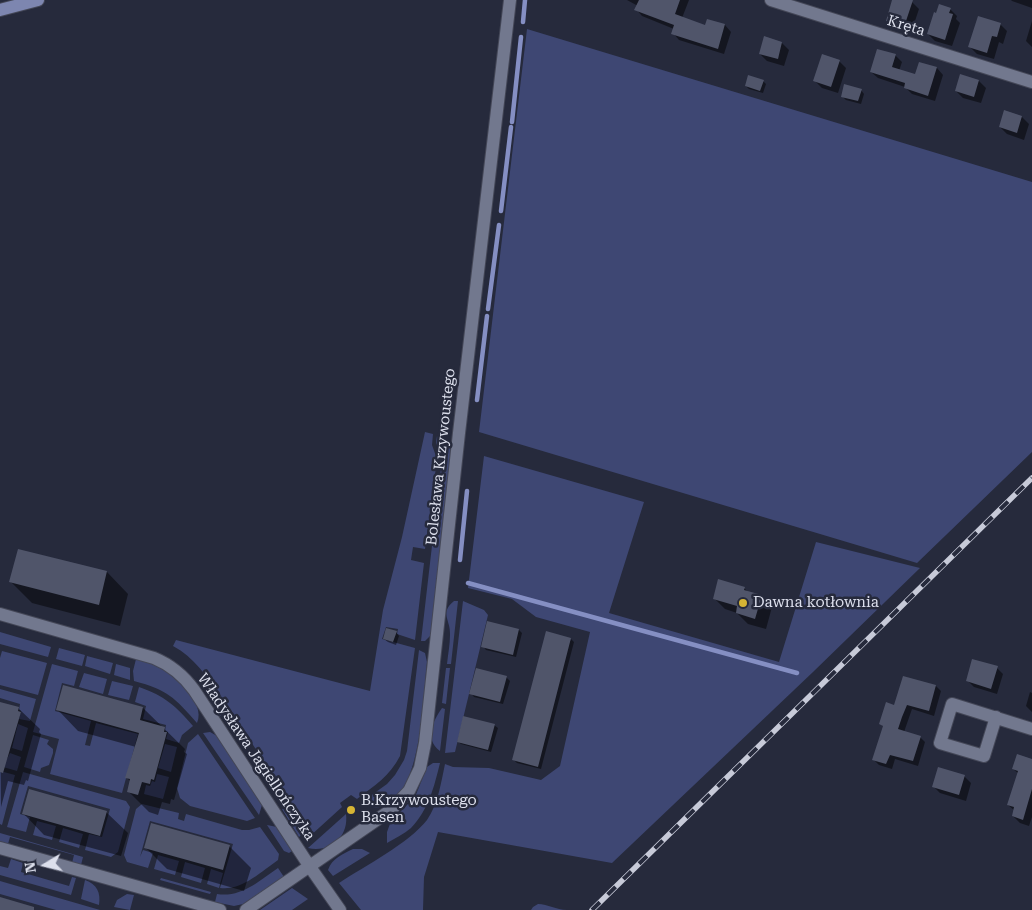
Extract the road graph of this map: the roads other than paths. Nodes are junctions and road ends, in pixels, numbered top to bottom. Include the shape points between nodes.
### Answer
1 (38, 0) edge
2 (510, 0) edge
3 (771, 0) edge
4 (0, 10) edge
5 (1032, 82) edge
6 (0, 614) edge
7 (996, 717) junction
8 (1032, 729) edge
9 (0, 848) edge
10 (310, 867) junction
11 (220, 910) edge
12 (246, 910) edge
13 (340, 910) edge

1 - 4 main road
2 - 10 street, Bolesława Krzywoustego via 421,762 409,791 391,810
3 - 5 street, Kręta
6 - 10 street, Władysława Jagiellończyka via 154,658 175,669 194,690
7 - 7 street via 984,756 940,743 952,704
7 - 8 street
9 - 11 street
10 - 12 street, Bolesława Krzywoustego
10 - 13 street, Władysława Jagiellończyka

